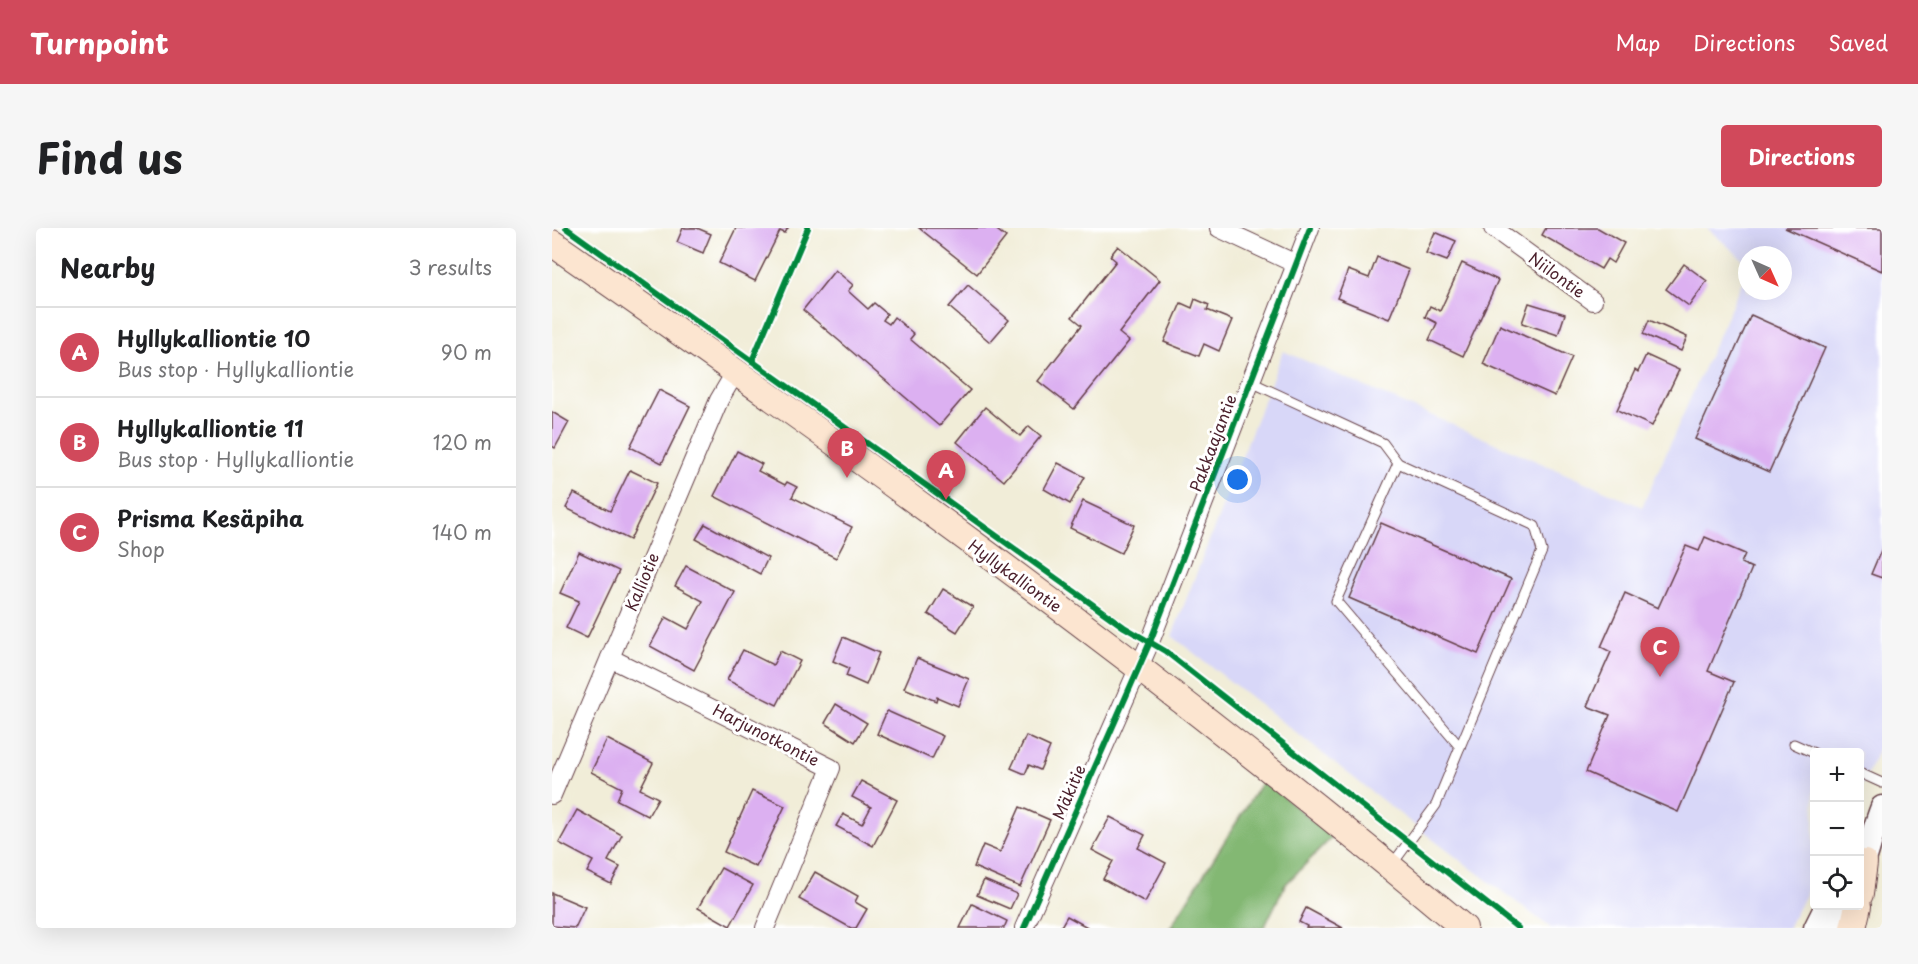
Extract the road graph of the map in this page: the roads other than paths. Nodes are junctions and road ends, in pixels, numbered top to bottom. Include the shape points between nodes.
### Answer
1 (1219, 228) edge
2 (1310, 228) edge
3 (1493, 228) edge
4 (552, 243) edge
5 (1296, 264) junction
6 (1593, 301) dead end
7 (736, 371) junction
8 (1251, 382) junction
9 (1398, 463) junction
10 (610, 658) junction
11 (1138, 666) junction
12 (1794, 744) dead end
13 (1460, 747) junction
14 (1810, 751) edge
15 (1864, 775) edge
16 (1882, 783) edge
17 (552, 795) edge
18 (1879, 815) edge
19 (1863, 856) edge
20 (1391, 866) junction
21 (1824, 910) edge
22 (1843, 910) edge
23 (1857, 910) edge
24 (765, 928) edge
25 (1024, 928) edge
26 (1464, 928) edge
27 (1815, 928) edge
28 (1836, 928) edge
29 (1853, 928) edge

1 - 5 street
2 - 5 street, Pakkaajantie
3 - 6 street, Niilontie
4 - 7 main road, Hyllykalliontie
5 - 8 street, Pakkaajantie
7 - 10 street, Kalliotie via 719,400
7 - 11 main road, Hyllykalliontie
8 - 9 lane via 1383,443
8 - 11 street, Pakkaajantie
9 - 13 lane via 1336,601
9 - 13 lane via 1535,526 1542,551
10 - 17 street, Kalliotie
10 - 24 street, Harjunotkontie via 831,768
11 - 20 main road, Hyllykalliontie
11 - 25 street, Mäkitie
12 - 14 lane
13 - 20 lane via 1436,806
15 - 16 lane
18 - 19 street
20 - 26 main road, Hyllykalliontie
21 - 27 street
22 - 28 street
23 - 29 main road

